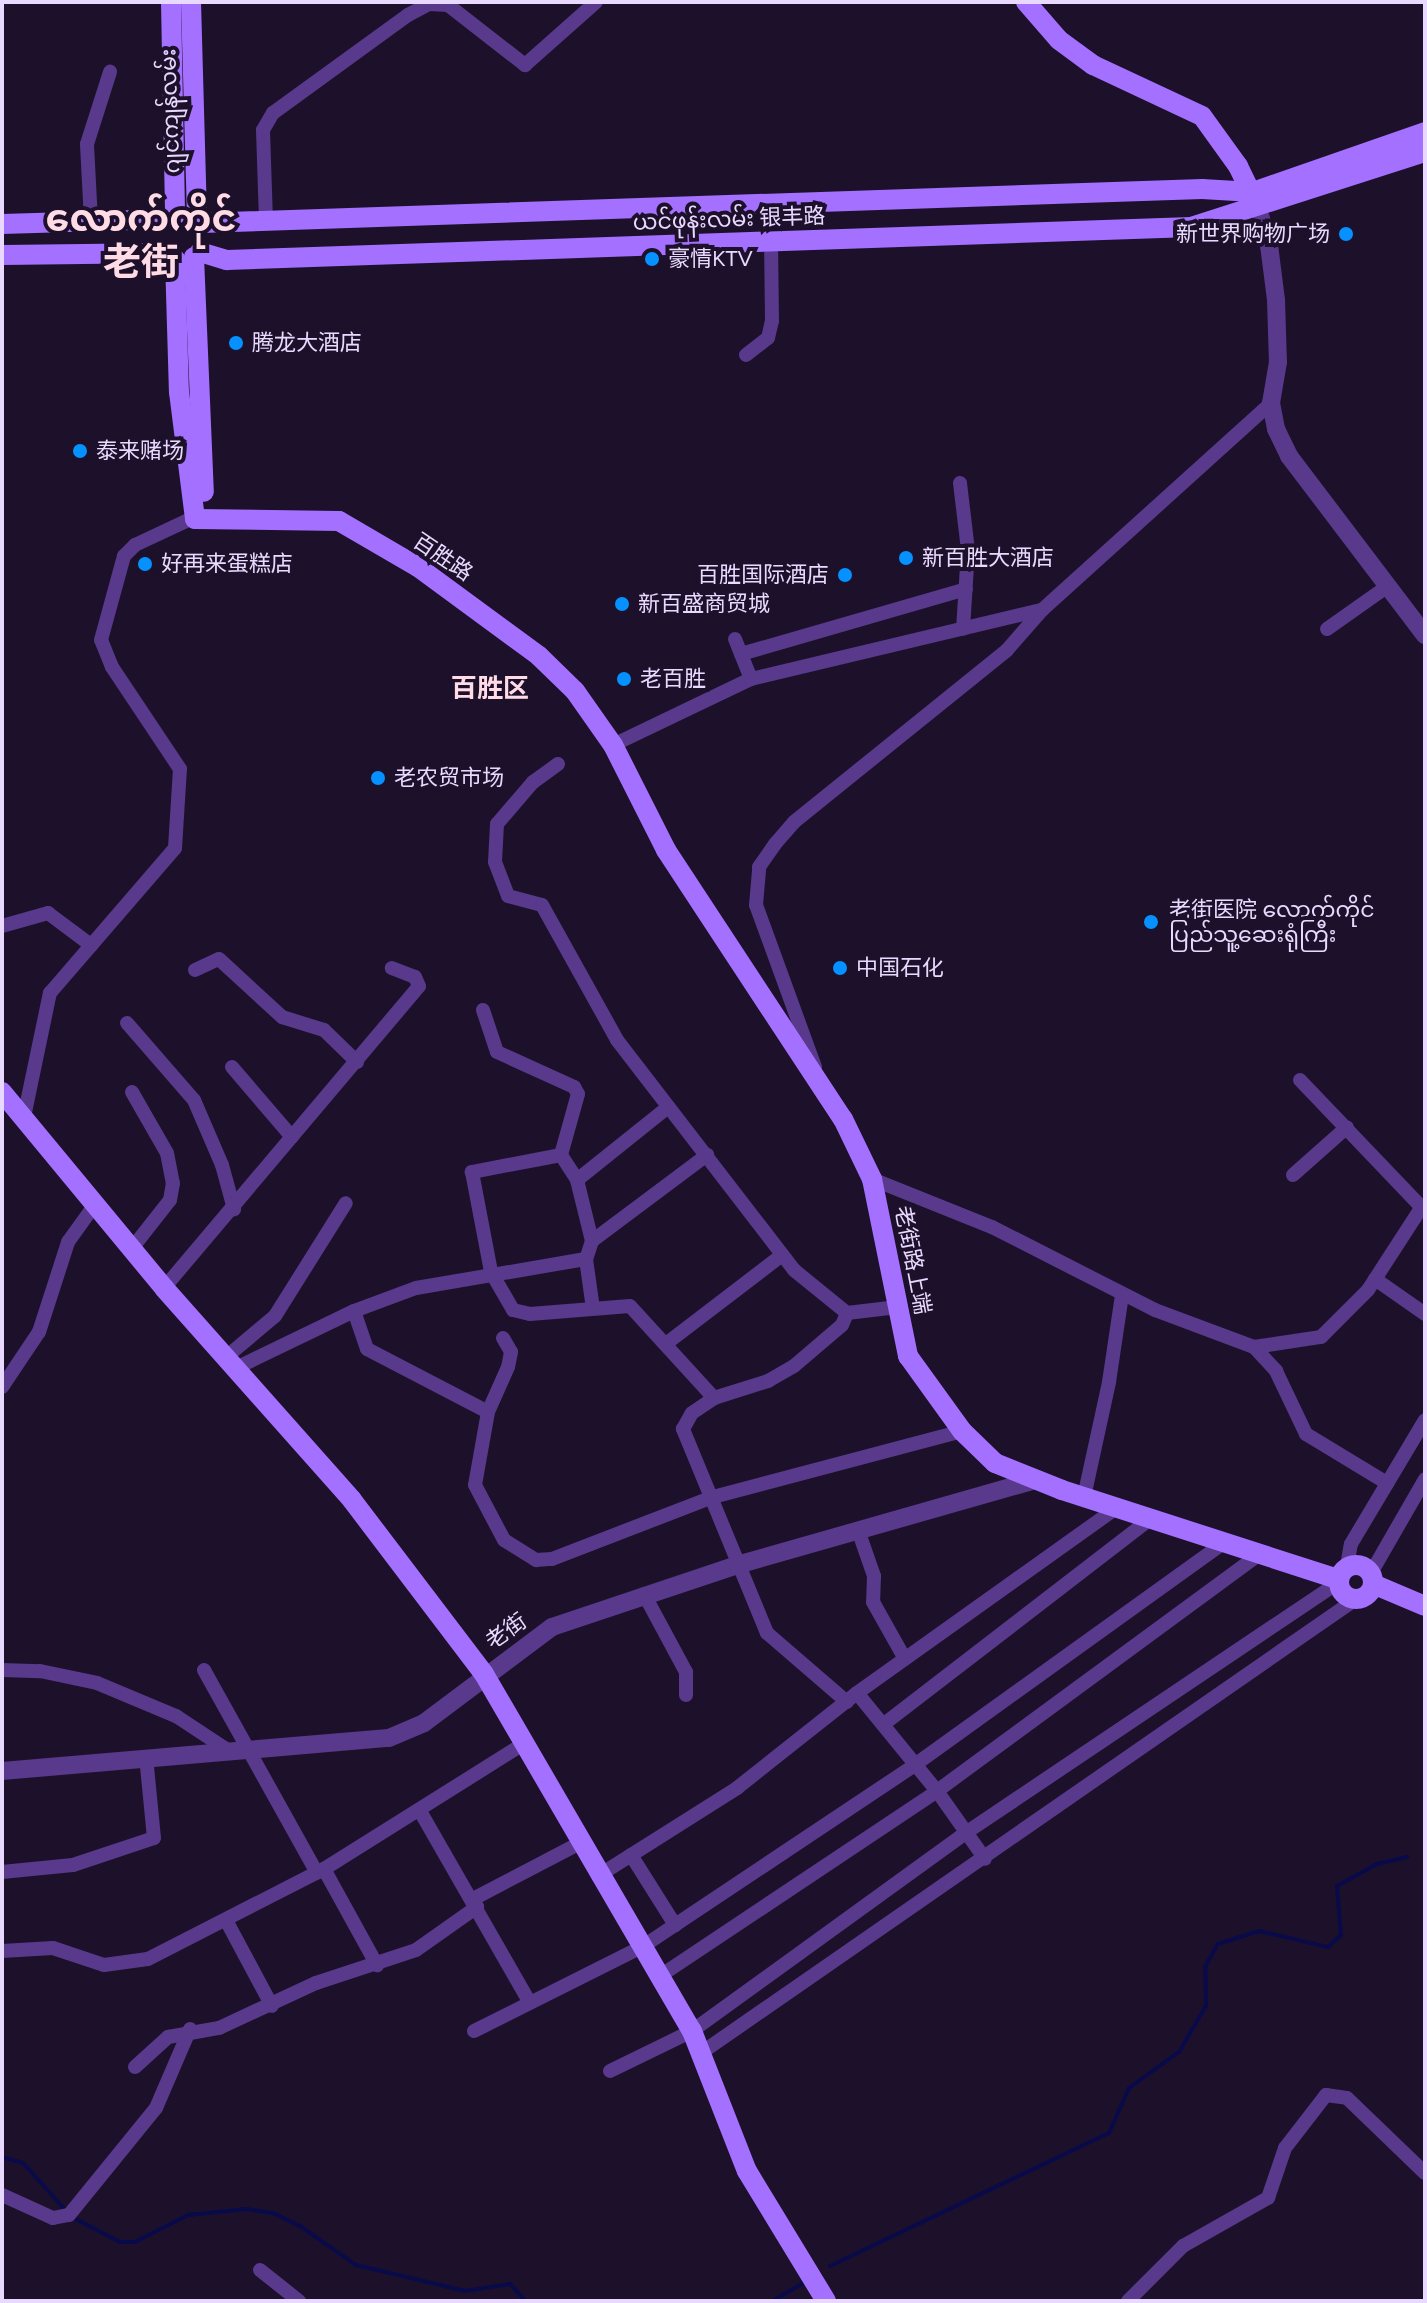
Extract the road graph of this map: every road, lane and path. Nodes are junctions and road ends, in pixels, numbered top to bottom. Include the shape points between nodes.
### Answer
1 (171, 2) edge
2 (191, 2) edge
3 (596, 2) edge
4 (1026, 2) edge
5 (110, 72) dead end
6 (1425, 132) edge
7 (1425, 152) edge
8 (1255, 201) junction
9 (172, 217) junction
10 (91, 221) junction
11 (199, 221) junction
12 (266, 221) junction
13 (2, 224) edge
14 (771, 241) junction
15 (2, 255) edge
16 (183, 255) junction
17 (746, 355) dead end
18 (1271, 403) junction
19 (960, 483) dead end
20 (203, 517) junction
21 (1388, 586) junction
22 (966, 589) junction
23 (1042, 610) junction
24 (963, 629) junction
25 (1327, 629) dead end
26 (1425, 635) edge
27 (735, 639) dead end
28 (741, 654) junction
29 (751, 679) junction
30 (613, 745) junction
31 (558, 764) dead end
32 (2, 926) edge
33 (91, 945) junction
34 (392, 968) dead end
35 (195, 970) dead end
36 (483, 1010) dead end
37 (127, 1023) dead end
38 (357, 1062) junction
39 (232, 1067) dead end
40 (1300, 1080) dead end
41 (822, 1085) junction
42 (2, 1092) edge
43 (132, 1092) dead end
44 (668, 1107) junction
45 (24, 1117) junction
46 (1347, 1127) junction
47 (292, 1137) junction
48 (561, 1155) junction
49 (707, 1155) junction
50 (1293, 1175) dead end
51 (872, 1179) junction
52 (577, 1180) junction
53 (96, 1203) junction
54 (346, 1203) dead end
55 (234, 1209) junction
56 (1423, 1210) edge
57 (592, 1241) junction
58 (133, 1247) junction
59 (782, 1255) junction
60 (586, 1259) junction
61 (491, 1272) junction
62 (1375, 1279) junction
63 (164, 1288) junction
64 (1122, 1295) junction
65 (898, 1307) junction
66 (593, 1309) junction
67 (354, 1311) junction
68 (847, 1313) junction
69 (1425, 1314) edge
70 (503, 1338) dead end
71 (667, 1343) junction
72 (1254, 1347) junction
73 (230, 1364) junction
74 (2, 1387) edge
75 (714, 1398) junction
76 (488, 1412) junction
77 (1425, 1420) edge
78 (962, 1431) junction
79 (1425, 1479) edge
80 (1036, 1480) junction
81 (1387, 1483) junction
82 (713, 1497) junction
83 (1084, 1497) junction
84 (1116, 1508) junction
85 (1150, 1519) junction
86 (858, 1530) junction
87 (1223, 1543) junction
88 (1260, 1554) junction
89 (737, 1565) junction
90 (1341, 1576) junction
91 (1372, 1578) junction
92 (644, 1594) junction
93 (1356, 1599) junction
94 (1425, 1606) edge
95 (905, 1659) junction
96 (2, 1670) edge
97 (204, 1670) dead end
98 (484, 1674) junction
99 (686, 1695) dead end
100 (852, 1698) junction
101 (884, 1724) junction
102 (523, 1744) junction
103 (250, 1747) junction
104 (226, 1749) junction
105 (146, 1757) junction
106 (916, 1764) junction
107 (2, 1771) edge
108 (937, 1791) junction
109 (420, 1811) junction
110 (967, 1832) junction
111 (582, 1842) junction
112 (631, 1855) junction
113 (985, 1859) junction
114 (320, 1871) junction
115 (2, 1872) edge
116 (598, 1876) junction
117 (475, 1903) junction
118 (227, 1922) junction
119 (675, 1925) junction
120 (642, 1947) junction
121 (2, 1951) edge
122 (377, 1965) junction
123 (660, 1976) junction
124 (529, 2001) junction
125 (272, 2006) junction
126 (190, 2029) junction
127 (474, 2031) dead end
128 (692, 2031) junction
129 (701, 2053) junction
130 (135, 2067) dead end
131 (610, 2071) dead end
132 (1425, 2173) edge
133 (2, 2195) edge
134 (260, 2270) dead end
135 (299, 2301) edge
136 (826, 2301) edge
137 (1128, 2301) edge

1 - 9 main road, ဂျင်ကျန်လမ်း
2 - 11 main road, ဂျင်ကျန်လမ်း
3 - 12 street via 525,65 448,5 429,4 408,15 273,113 263,130
4 - 8 main road via 1059,40 1093,65 1202,116
5 - 10 street via 87,144
6 - 8 main road
7 - 8 main road
8 - 12 main road, ယင်ဖုန်းလမ်း 银丰路 via 1186,190
8 - 14 main road, ယင်ဖုန်းလမ်း 银丰路 via 1191,227
8 - 18 street via 1269,245 1276,300 1278,362
9 - 10 main road, ယင်ဖုန်းလမ်း 银丰路
9 - 11 main road, ယင်ဖုန်းလမ်း 银丰路
9 - 16 main road, ဂျင်ကျန်လမ်း via 160,231
10 - 13 main road, ယင်ဖုန်းလမ်း 银丰路
11 - 12 main road, ယင်ဖုန်းလမ်း 银丰路
11 - 16 main road, ဂျင်ကျန်လမ်း via 206,239
14 - 16 main road, ယင်ဖုန်းလမ်း 银丰路 via 227,260
14 - 17 street via 772,321 768,338
15 - 16 main road, ယင်ဖုန်းလမ်း 银丰路
16 - 20 main road via 179,392
18 - 21 street via 1289,456
18 - 23 street
19 - 22 street via 968,550
20 - 30 main road, 百胜路 via 348,524 418,567 539,656 575,691
20 - 33 street via 135,545 124,556 101,640 112,667 180,769 175,848
21 - 25 street
21 - 26 street
22 - 24 street
22 - 28 street
23 - 24 street
23 - 41 street via 1007,650 794,822 759,867 756,905 762,932
24 - 29 street
27 - 28 street
28 - 29 street
29 - 30 street
30 - 41 main road, 老街路上端 via 666,850
31 - 44 street via 533,782 497,824 493,838 498,872 508,896 542,905 617,1040
32 - 33 street via 48,913
33 - 45 street via 50,993
34 - 38 street via 415,977 419,986
35 - 38 street via 219,959 282,1017 324,1030
36 - 48 street via 497,1052 574,1087 578,1094
37 - 55 street via 194,1100 214,1142
38 - 47 street
39 - 47 street
40 - 46 street
41 - 51 main road, 老街路上端
42 - 45 main road
43 - 58 street via 167,1153 173,1183 170,1200
44 - 49 street
44 - 52 street
45 - 53 main road
46 - 50 street
46 - 56 street
47 - 55 street
48 - 52 street
48 - 61 street via 472,1172
49 - 57 street
49 - 59 street
51 - 64 street via 992,1227
51 - 65 main road, 老街路上端
52 - 57 street
53 - 58 main road
53 - 74 street via 68,1242 39,1332
54 - 73 street via 275,1316
55 - 63 street
56 - 62 street
57 - 60 street
58 - 63 main road
59 - 68 street
59 - 71 street
60 - 61 street
60 - 66 street
61 - 66 street via 519,1314
61 - 67 street via 416,1288
62 - 69 street
62 - 72 street via 1321,1337
63 - 73 main road
64 - 72 street
64 - 83 street
65 - 68 street
65 - 78 main road, 老街路上端 via 908,1356
66 - 71 street via 630,1306
67 - 73 street
67 - 76 street via 367,1349
68 - 75 street via 842,1325 794,1366 768,1381
70 - 76 street via 511,1352 508,1367
71 - 75 street
72 - 81 street via 1276,1371 1306,1434
73 - 98 main road via 352,1500
75 - 82 street via 692,1413 683,1429
76 - 82 street via 475,1485 504,1540 519,1554 552,1559
77 - 81 street
78 - 80 main road, 老街路上端 via 995,1463
78 - 82 street
79 - 91 street
80 - 83 main road, 老街路上端
80 - 86 street, 老街
81 - 90 street via 1351,1544
82 - 89 street
83 - 84 main road, 老街路上端
84 - 85 main road, 老街路上端
84 - 95 street
85 - 87 main road, 老街路上端
85 - 101 street
86 - 89 street, 老街
86 - 95 street via 874,1576 873,1602
87 - 88 main road, 老街路上端
87 - 106 street
88 - 90 main road, 老街路上端
88 - 108 street
89 - 92 street, 老街
89 - 100 street via 767,1633
90 - 91 main road via 1363,1566
90 - 93 main road via 1344,1595
90 - 110 street
91 - 93 main road via 1368,1594
91 - 94 main road
92 - 98 street, 老街 via 552,1627
92 - 99 street via 686,1672
93 - 113 street
95 - 100 street
96 - 104 street via 40,1671 97,1683 176,1716
97 - 103 street
98 - 102 main road
98 - 103 street, 老街 via 424,1723 389,1738
100 - 101 street
100 - 112 street via 737,1788
101 - 106 street
102 - 109 street
102 - 111 main road
103 - 104 street, 老街
103 - 114 street
104 - 105 street, 老街
105 - 107 street, 老街
105 - 115 street via 154,1838 73,1865
106 - 108 street
106 - 119 street
108 - 110 street
108 - 123 street
109 - 114 street
109 - 117 street
110 - 113 street
110 - 128 street
111 - 116 main road
111 - 117 street
112 - 116 street
112 - 119 street
113 - 129 street
114 - 118 street
114 - 122 street
116 - 120 main road
117 - 122 street via 416,1950
117 - 124 street
118 - 121 street via 148,1959 104,1965 53,1948
118 - 125 street
119 - 120 street
120 - 123 main road
120 - 124 street
122 - 125 street via 316,1983
123 - 128 main road
124 - 127 street
125 - 126 street via 219,2028
126 - 130 street via 168,2037
126 - 133 street via 175,2074 156,2108 69,2215 53,2218
128 - 129 main road
128 - 131 street
129 - 136 main road via 747,2171
132 - 137 street via 1347,2098 1326,2095 1285,2148 1268,2198 1183,2246
134 - 135 street

